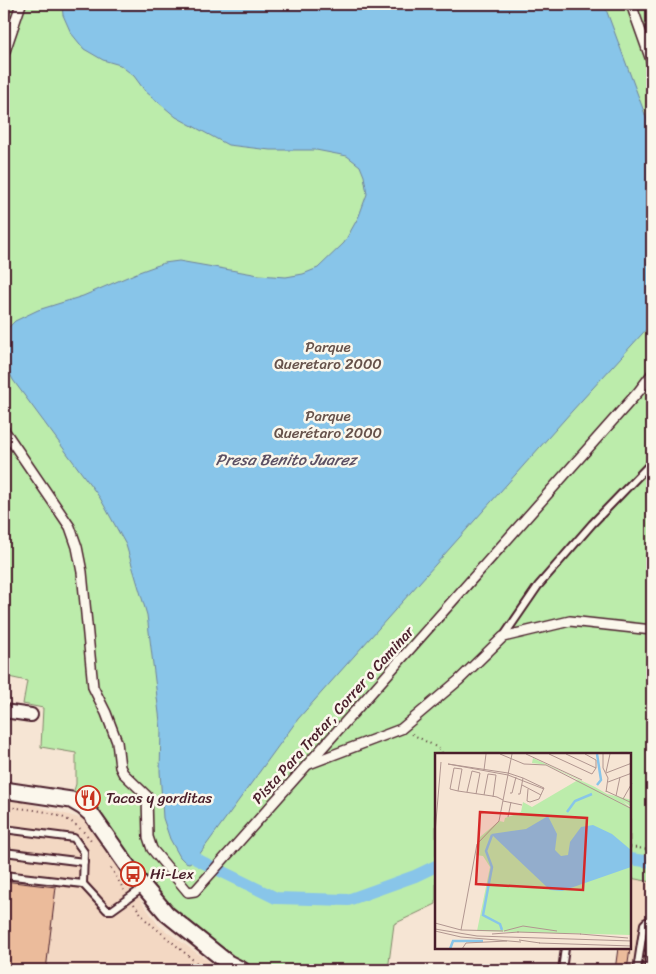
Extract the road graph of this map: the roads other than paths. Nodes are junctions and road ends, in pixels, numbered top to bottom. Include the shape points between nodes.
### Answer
1 (21, 4) edge
2 (631, 4) edge
3 (4, 54) edge
4 (652, 63) edge
5 (652, 374) edge
6 (4, 430) edge
7 (652, 462) edge
8 (652, 630) edge
9 (503, 637) junction
10 (4, 711) edge
11 (31, 715) dead end
12 (307, 764) junction
13 (4, 790) edge
14 (4, 829) edge
15 (4, 852) edge
16 (84, 862) junction
17 (4, 875) edge
18 (83, 884) junction
19 (144, 888) junction
20 (652, 924) edge
21 (652, 932) edge
22 (565, 949) edge
23 (242, 970) edge
24 (562, 970) edge
25 (637, 970) edge
26 (648, 970) edge

1 - 3 street
2 - 4 street
5 - 12 street, Pista Para Trotar, Correr o Caminar via 640,392
6 - 12 street, Pista Para Trotar, Correr o Caminar via 70,527 83,581 92,686 117,742 121,770 148,799 148,837 152,849 188,892 196,891
7 - 9 lane via 538,586
8 - 9 street via 570,621
9 - 12 street via 459,680 401,728
10 - 11 street
13 - 19 street via 71,800 83,807
14 - 16 lane via 74,838 84,852
15 - 16 lane
16 - 18 lane
17 - 18 lane
18 - 19 lane via 107,910 112,910
19 - 23 street via 167,914 228,963
20 - 25 lane via 644,924
21 - 26 lane
22 - 24 lane

